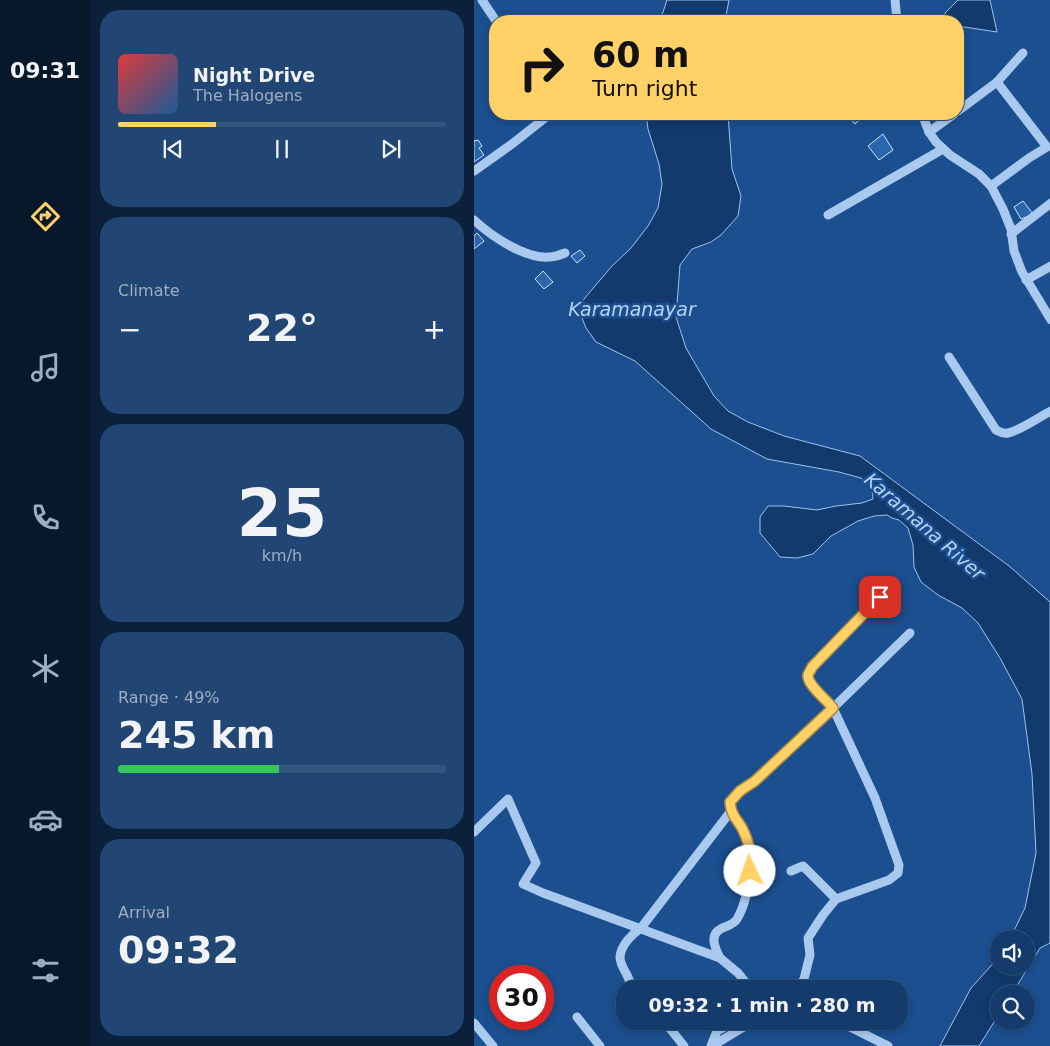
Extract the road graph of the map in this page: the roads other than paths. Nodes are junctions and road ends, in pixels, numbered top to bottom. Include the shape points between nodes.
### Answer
1 (895, 0) edge
2 (484, 1) edge
3 (492, 15) edge
4 (896, 15) edge
5 (1022, 53) dead end
6 (997, 82) junction
7 (964, 107) edge
8 (542, 120) edge
9 (924, 120) edge
10 (946, 120) edge
11 (929, 132) junction
12 (943, 150) junction
13 (474, 170) edge
14 (990, 186) junction
15 (1050, 203) edge
16 (828, 215) dead end
17 (474, 220) edge
18 (1011, 234) junction
19 (565, 253) dead end
20 (1050, 266) edge
21 (1026, 280) junction
22 (1050, 318) edge
23 (950, 357) dead end
24 (1050, 411) edge
25 (880, 597) dead end
26 (910, 633) dead end
27 (833, 708) junction
28 (731, 811) junction
29 (474, 832) edge
30 (791, 871) dead end
31 (836, 899) junction
32 (641, 928) junction
33 (720, 958) junction
34 (629, 980) edge
35 (744, 980) edge
36 (803, 980) edge
37 (577, 1016) dead end
38 (474, 1023) edge
39 (671, 1030) edge
40 (719, 1030) edge
41 (739, 1030) edge
42 (855, 1030) edge
43 (493, 1046) edge
44 (600, 1046) edge
45 (684, 1046) edge
46 (712, 1046) edge
47 (888, 1046) edge

1 - 4 street
2 - 3 street
5 - 6 street
6 - 7 street
6 - 14 street via 1047,148
8 - 13 street
9 - 11 street
10 - 11 street
11 - 12 street
12 - 14 street via 979,174
12 - 16 street
14 - 18 street via 1003,209
15 - 18 street
17 - 19 street via 511,247 538,256
18 - 21 street via 1014,252
20 - 21 street
21 - 22 street
23 - 24 street via 996,430 1008,433
25 - 27 street via 808,674 813,687
26 - 27 street
27 - 28 street via 734,797 730,802
27 - 31 street via 876,798 899,865 898,873 889,880
28 - 32 street
28 - 33 street via 748,840 750,871 738,918 714,935
29 - 32 street via 508,799 536,863 523,884
30 - 31 street via 803,866
31 - 36 street via 808,938 810,955
32 - 33 street
32 - 34 street via 632,935 620,957
33 - 35 street
37 - 44 street
38 - 43 street
39 - 45 street
40 - 46 street
41 - 46 street
42 - 47 street

